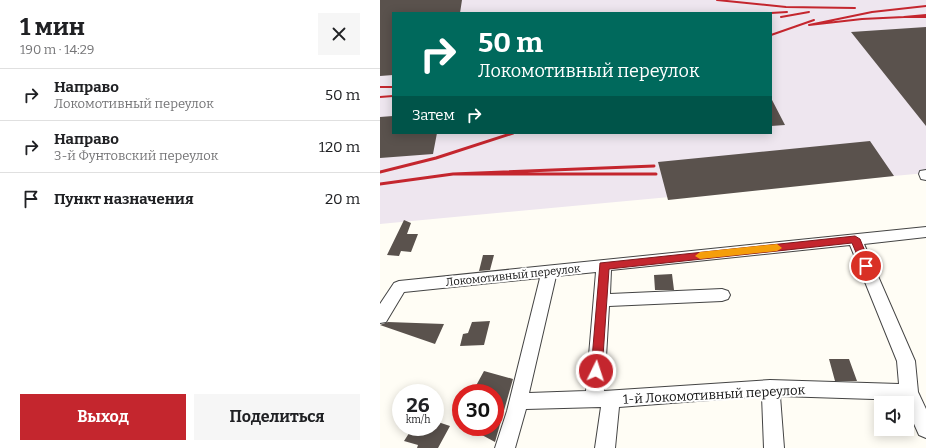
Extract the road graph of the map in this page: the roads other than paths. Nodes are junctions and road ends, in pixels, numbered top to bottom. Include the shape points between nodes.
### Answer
1 (926, 232) edge
2 (855, 239) junction
3 (604, 266) junction
4 (548, 272) junction
5 (722, 295) dead end
6 (602, 300) junction
7 (380, 317) edge
8 (770, 388) junction
9 (909, 392) junction
10 (602, 399) junction
11 (519, 401) junction
12 (926, 429) edge
13 (505, 448) edge
14 (605, 448) edge
15 (774, 448) edge

1 - 2 street, Локомотивный переулок
2 - 3 street, Локомотивный переулок
2 - 9 street via 906,361
3 - 4 street, Локомотивный переулок
3 - 6 street
4 - 7 street, Локомотивный переулок via 399,287
4 - 11 street
5 - 6 street
6 - 10 street
8 - 9 street, 1-й Локомотивный переулок
8 - 10 street, 1-й Локомотивный переулок
8 - 15 street
9 - 12 street
10 - 11 street, 1-й Локомотивный переулок
10 - 14 street
11 - 13 street

